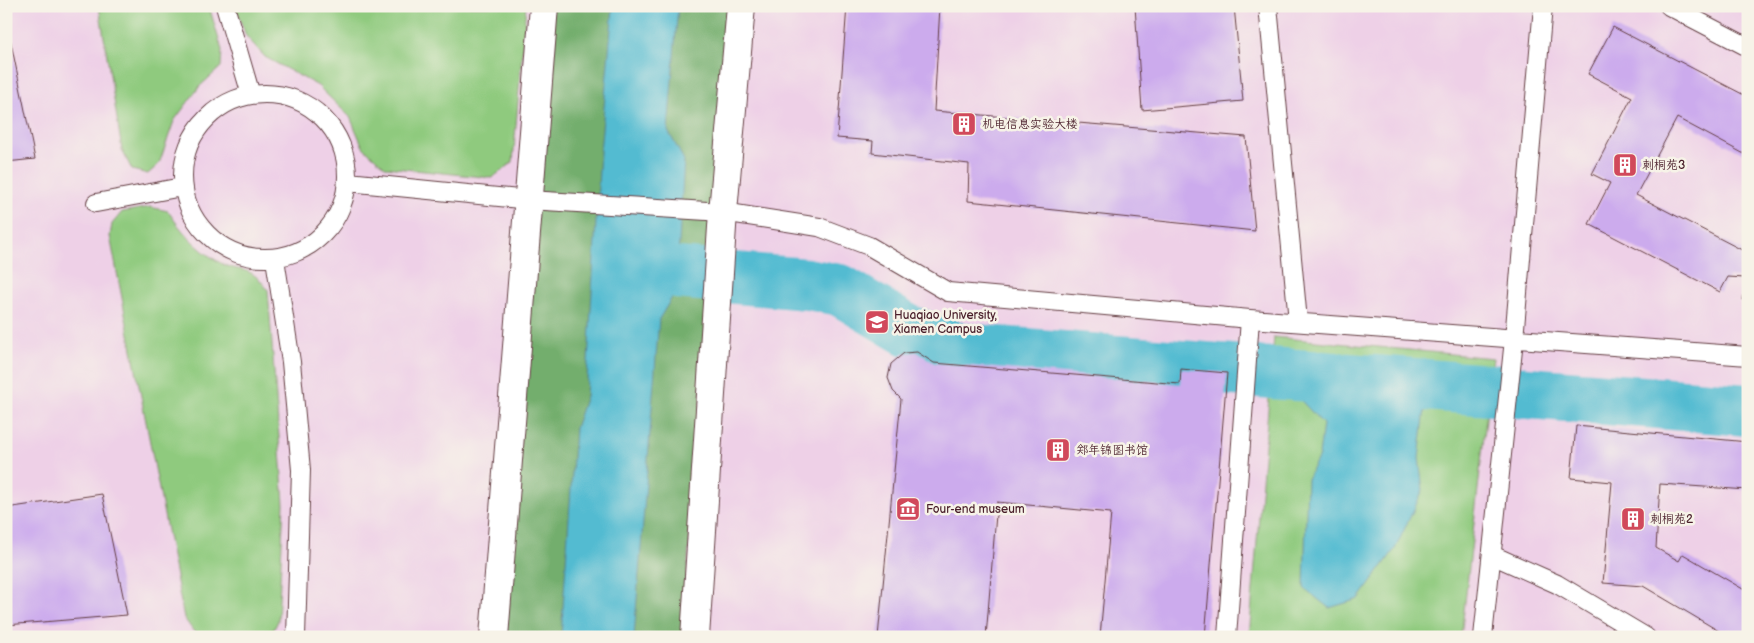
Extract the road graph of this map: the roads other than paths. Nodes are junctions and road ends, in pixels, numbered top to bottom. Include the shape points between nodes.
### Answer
1 (225, 6) edge
2 (544, 6) edge
3 (740, 6) edge
4 (1268, 6) edge
5 (1543, 6) edge
6 (1669, 6) edge
7 (1748, 47) edge
8 (250, 94) junction
9 (348, 182) junction
10 (182, 186) junction
11 (529, 200) junction
12 (96, 203) dead end
13 (723, 212) junction
14 (275, 259) junction
15 (1250, 319) junction
16 (1298, 322) junction
17 (1514, 339) junction
18 (1748, 356) edge
19 (1492, 555) junction
20 (296, 637) edge
21 (494, 637) edge
22 (695, 637) edge
23 (1227, 637) edge
24 (1483, 637) edge
25 (1646, 637) edge

1 - 8 lane
2 - 11 street
3 - 13 street
4 - 16 lane
5 - 17 lane
6 - 7 lane
8 - 9 lane via 283,96 299,101 320,114 336,134 345,157
8 - 10 lane via 227,102 206,117 191,137 183,161
9 - 11 lane
9 - 14 lane via 341,209 326,233 303,250
10 - 12 lane
10 - 14 lane via 189,212 204,233 225,249 249,258
11 - 13 lane
11 - 21 street
13 - 15 lane via 819,227 869,246 948,292
13 - 22 street
14 - 20 lane via 291,362 301,470
15 - 16 lane
15 - 23 lane
16 - 17 lane
17 - 18 lane
17 - 19 lane
19 - 24 lane
19 - 25 lane via 1557,584

